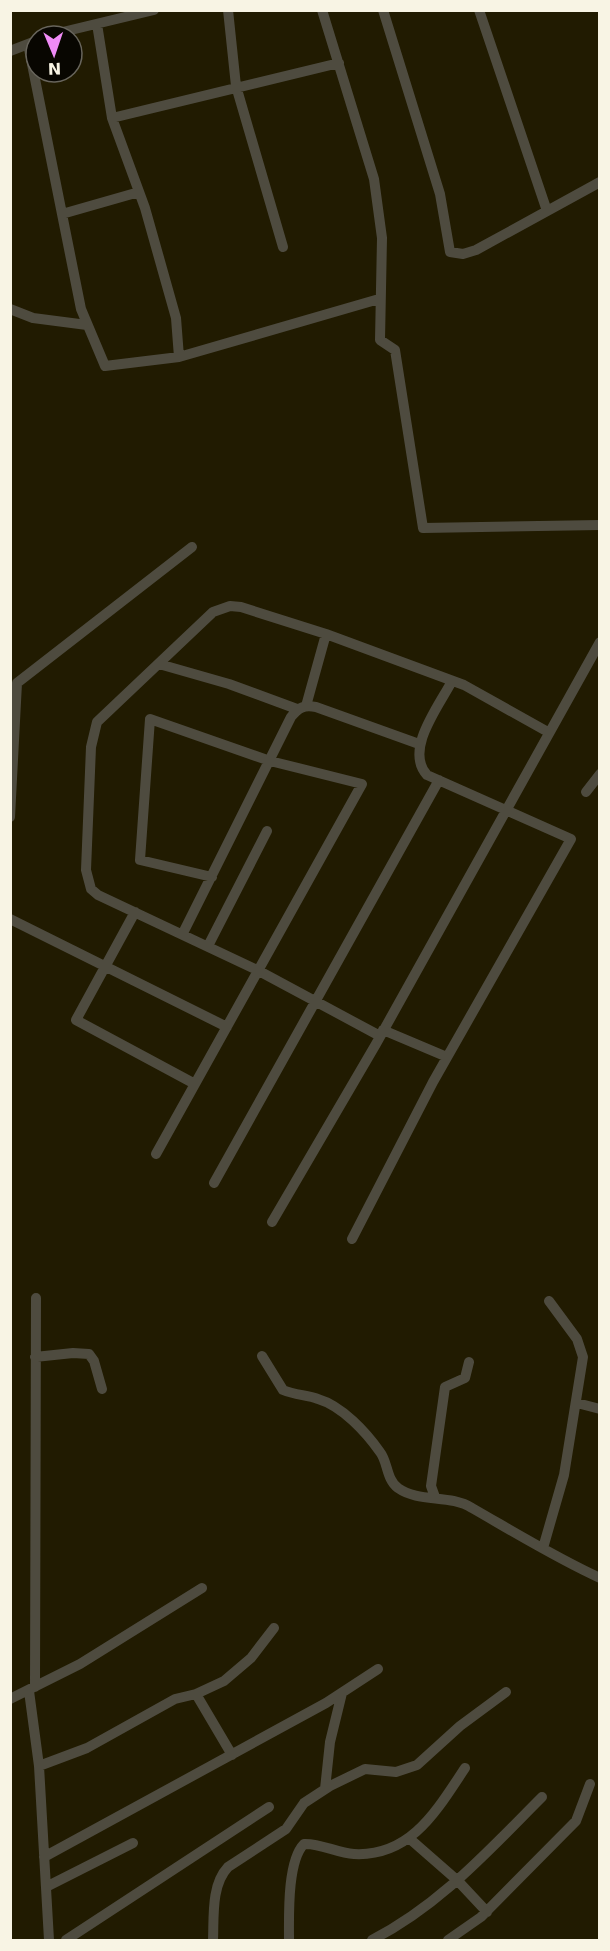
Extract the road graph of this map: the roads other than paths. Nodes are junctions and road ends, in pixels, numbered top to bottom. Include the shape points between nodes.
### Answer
1 (154, 10) edge
2 (228, 10) edge
3 (322, 10) edge
4 (383, 10) edge
5 (479, 10) edge
6 (97, 24) junction
7 (84, 27) edge
8 (24, 45) edge
9 (10, 51) edge
10 (339, 63) junction
11 (39, 84) edge
12 (236, 86) junction
13 (112, 118) junction
14 (600, 183) edge
15 (139, 192) junction
16 (547, 211) junction
17 (62, 214) junction
18 (283, 247) dead end
19 (379, 299) junction
20 (10, 309) edge
21 (87, 325) junction
22 (179, 357) junction
23 (600, 525) edge
24 (192, 547) dead end
25 (326, 634) junction
26 (600, 642) edge
27 (159, 664) junction
28 (452, 681) junction
29 (14, 695) edge
30 (301, 707) junction
31 (548, 732) junction
32 (419, 744) junction
33 (270, 761) junction
34 (600, 774) edge
35 (439, 780) junction
36 (586, 792) dead end
37 (505, 810) junction
38 (10, 817) edge
39 (267, 831) dead end
40 (212, 877) junction
41 (135, 912) junction
42 (10, 919) edge
43 (183, 933) junction
44 (208, 946) junction
45 (104, 967) junction
46 (259, 971) junction
47 (315, 1002) junction
48 (227, 1027) junction
49 (381, 1033) junction
50 (447, 1057) junction
51 (195, 1084) junction
52 (156, 1154) dead end
53 (214, 1183) dead end
54 (272, 1222) dead end
55 (352, 1239) dead end
56 (36, 1299) dead end
57 (549, 1302) dead end
58 (262, 1356) dead end
59 (35, 1357) junction
60 (468, 1362) dead end
61 (102, 1389) dead end
62 (577, 1403) junction
63 (600, 1409) edge
64 (435, 1497) junction
65 (543, 1548) junction
66 (600, 1578) edge
67 (202, 1588) dead end
68 (274, 1628) dead end
69 (378, 1669) dead end
70 (32, 1689) junction
71 (506, 1692) dead end
72 (342, 1693) junction
73 (196, 1694) junction
74 (10, 1699) edge
75 (232, 1755) junction
76 (39, 1766) junction
77 (465, 1768) dead end
78 (590, 1784) dead end
79 (325, 1789) junction
80 (542, 1797) dead end
81 (269, 1807) dead end
82 (410, 1839) junction
83 (133, 1843) dead end
84 (44, 1857) junction
85 (458, 1881) junction
86 (46, 1887) junction
87 (487, 1912) junction
88 (49, 1941) edge
89 (66, 1941) edge
90 (213, 1941) edge
91 (289, 1941) edge
92 (372, 1941) edge
93 (448, 1941) edge

1 - 6 street
2 - 12 street
3 - 10 street
4 - 16 street via 440,194 450,252 476,250
5 - 16 street
6 - 7 street
6 - 13 street
8 - 9 street
10 - 12 street
10 - 19 street via 374,178 382,238
11 - 17 street
12 - 13 street
12 - 18 street
13 - 15 street
14 - 16 street
15 - 17 street
15 - 22 street via 176,318
17 - 21 street
19 - 22 street
19 - 23 street via 380,340 395,350 423,528
20 - 21 street via 33,318
21 - 22 street via 105,366
24 - 29 street via 17,682
25 - 27 street via 230,606 213,612
25 - 28 street
25 - 30 street
26 - 31 street
27 - 30 street
27 - 41 street via 102,715 91,747 88,881 98,895
28 - 31 street
28 - 32 street
29 - 38 street
30 - 32 street via 327,711
30 - 33 street via 291,717
31 - 37 street
32 - 35 street via 421,769
33 - 40 street
33 - 40 street via 150,719 140,860
33 - 46 street via 362,784
34 - 36 street
35 - 37 street
35 - 47 street
37 - 49 street
37 - 50 street via 571,839
39 - 44 street
40 - 43 street
41 - 43 street
41 - 45 street
42 - 45 street
43 - 44 street
44 - 46 street
45 - 48 street
45 - 51 street via 76,1020
46 - 47 street
46 - 48 street
47 - 49 street
47 - 53 street
48 - 51 street
49 - 50 street
49 - 54 street
50 - 55 street
51 - 52 street
56 - 59 street
57 - 62 street via 581,1348
58 - 64 street via 283,1390 321,1399 366,1433 397,1487 419,1496
59 - 61 street via 89,1354
59 - 70 street
60 - 64 street via 465,1378 445,1387 443,1393 444,1409 430,1486
62 - 63 street
62 - 65 street via 564,1475
64 - 65 street via 473,1508
65 - 66 street
67 - 70 street via 80,1664
68 - 73 street via 251,1658 224,1681
69 - 72 street
70 - 74 street
70 - 76 street
71 - 79 street via 417,1765 396,1772 365,1768
72 - 75 street
72 - 79 street via 330,1742
73 - 75 street
73 - 76 street via 175,1699 87,1748
75 - 84 street
76 - 84 street
77 - 82 street via 430,1820
78 - 87 street via 576,1821
79 - 90 street via 304,1803 286,1829 223,1873 216,1891
80 - 85 street
81 - 89 street
82 - 85 street
82 - 91 street via 367,1854 304,1844 299,1849 291,1891
83 - 86 street
84 - 86 street
85 - 87 street
85 - 92 street via 424,1910
86 - 88 street
87 - 93 street

